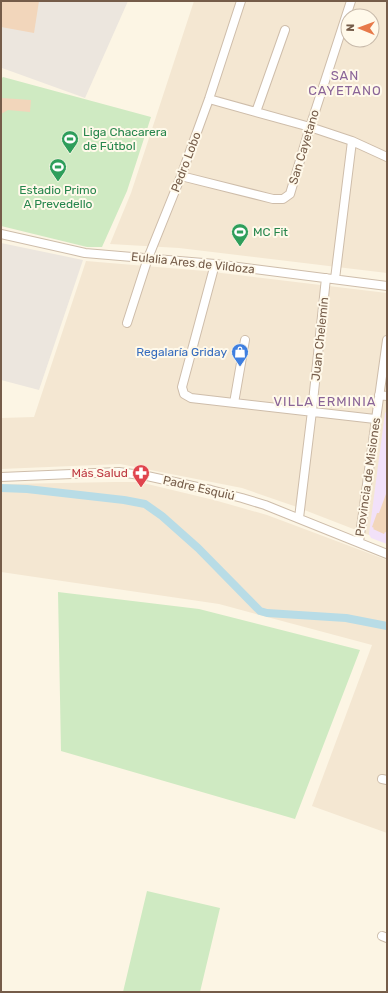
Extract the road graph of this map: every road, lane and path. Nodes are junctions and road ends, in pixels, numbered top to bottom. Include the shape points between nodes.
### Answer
1 (241, 1) edge
2 (351, 1) edge
3 (285, 30) dead end
4 (209, 99) junction
5 (256, 112) junction
6 (310, 127) junction
7 (352, 141) junction
8 (387, 157) edge
9 (181, 176) junction
10 (1, 234) edge
11 (148, 258) junction
12 (215, 264) junction
13 (326, 278) junction
14 (335, 279) junction
15 (387, 286) edge
16 (127, 323) dead end
17 (246, 340) dead end
18 (387, 340) edge
19 (383, 395) edge
20 (234, 403) junction
21 (312, 411) junction
22 (376, 419) junction
23 (1, 477) edge
24 (299, 518) junction
25 (359, 542) junction
26 (387, 554) edge

1 - 4 street, Pedro Lobo
2 - 6 street, San Cayetano
3 - 5 street
4 - 5 street
4 - 9 street, Pedro Lobo
5 - 6 street
6 - 7 street
6 - 9 street, San Cayetano via 290,194 283,199 273,200
7 - 8 street
7 - 14 street
9 - 11 street, Pedro Lobo
10 - 11 street, Eulalia Ares de Vildoza via 85,253
11 - 12 street, Eulalia Ares de Vildoza
11 - 16 street, Pedro Lobo
12 - 13 street, Eulalia Ares de Vildoza
12 - 20 street via 182,387 184,394 191,398
13 - 14 street, Eulalia Ares de Vildoza
13 - 21 street, Juan Chelemín
14 - 15 street, Eulalia Ares de Vildoza
17 - 20 street
18 - 19 street, Provincia de Misiones
19 - 22 street, Provincia de Misiones
20 - 21 street
21 - 22 street
21 - 24 street, Juan Chelemín
22 - 25 street, Provincia de Misiones
23 - 24 street, Padre Esquiú via 119,472 211,490 265,505
24 - 25 street, Padre Esquiú
25 - 26 street, Padre Esquiú

